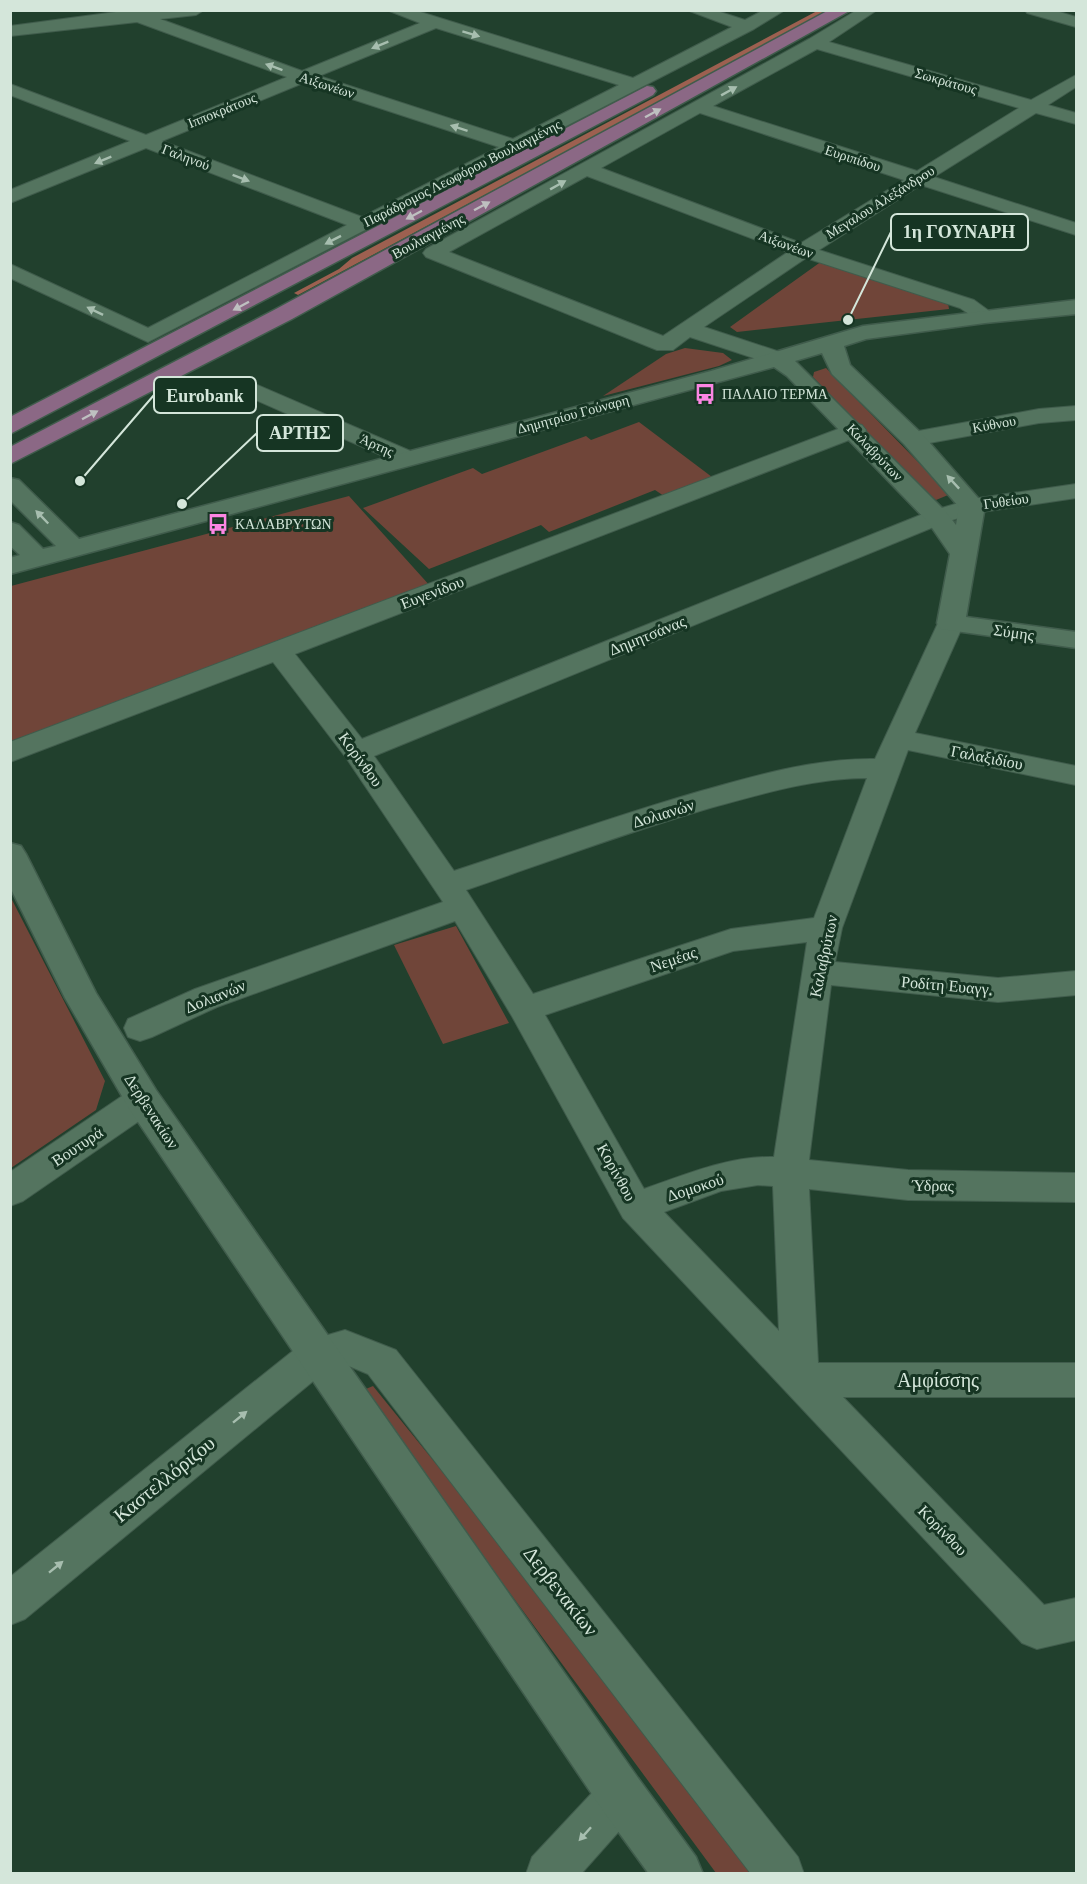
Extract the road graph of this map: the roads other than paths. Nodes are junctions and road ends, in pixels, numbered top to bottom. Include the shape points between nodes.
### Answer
1 (196, 10) edge
2 (395, 10) edge
3 (695, 10) edge
4 (777, 10) edge
5 (799, 10) edge
6 (1033, 10) edge
7 (868, 11) edge
8 (839, 13) edge
9 (140, 14) edge
10 (1077, 22) edge
11 (434, 23) junction
12 (748, 26) junction
13 (10, 31) edge
14 (815, 43) junction
15 (303, 77) junction
16 (1077, 80) edge
17 (635, 84) junction
18 (10, 89) edge
19 (1034, 106) junction
20 (698, 107) junction
21 (1077, 118) edge
22 (146, 142) junction
23 (515, 146) junction
24 (586, 169) junction
25 (917, 179) junction
26 (10, 197) edge
27 (362, 225) junction
28 (1077, 229) edge
29 (803, 251) junction
30 (433, 254) junction
31 (10, 270) edge
32 (1077, 307) edge
33 (284, 314) junction
34 (985, 316) junction
35 (687, 329) junction
36 (832, 342) junction
37 (778, 359) junction
38 (248, 388) dead end
39 (1077, 412) edge
40 (10, 427) edge
41 (854, 430) junction
42 (913, 439) junction
43 (10, 458) edge
44 (407, 458) junction
45 (10, 485) edge
46 (1077, 491) edge
47 (972, 506) junction
48 (937, 517) junction
49 (10, 530) edge
50 (74, 549) junction
51 (963, 554) junction
52 (38, 559) junction
53 (10, 566) edge
54 (951, 623) junction
55 (1077, 640) edge
56 (279, 651) junction
57 (898, 739) junction
58 (357, 752) junction
59 (10, 753) edge
60 (885, 770) junction
61 (1077, 775) edge
62 (10, 854) edge
63 (454, 896) junction
64 (826, 928) junction
65 (817, 972) junction
66 (1077, 983) edge
67 (525, 1009) junction
68 (140, 1028) dead end
69 (143, 1100) junction
70 (790, 1172) junction
71 (1077, 1186) edge
72 (10, 1191) edge
73 (636, 1207) junction
74 (318, 1354) junction
75 (800, 1380) junction
76 (1077, 1380) edge
77 (10, 1604) edge
78 (1057, 1624) edge
79 (621, 1795) junction
80 (549, 1874) edge
81 (679, 1874) edge
82 (781, 1874) edge

1 - 9 street
2 - 11 street
3 - 12 street
4 - 12 street, Παράδρομος Λεωφόρου Βουλιαγμένης
5 -> 40 main road, Βουλιαγμένης
6 - 10 street
7 - 8 main road
7 - 14 street
33 -> 8 main road, Βουλιαγμένης
9 - 13 street
15 -> 9 street, Αιξωνέων
11 -> 15 street, Ιπποκράτους
11 -> 17 street
12 - 17 street, Παράδρομος Λεωφόρου Βουλιαγμένης
14 - 19 street, Σωκράτους
20 -> 14 street
15 - 22 street, Ιπποκράτους
23 -> 15 street, Αιξωνέων
16 - 19 street, Μεγαλου Αλεξάνδρου
17 - 23 street, Παράδρομος Λεωφόρου Βουλιαγμένης
18 - 22 street, Γαληνού
19 - 21 street, Σωκράτους
19 - 25 street, Μεγαλου Αλεξάνδρου
20 - 24 street
20 - 25 street, Ευριπίδου
22 -> 26 street, Ιπποκράτους
22 -> 27 street, Γαληνού
23 - 27 street, Παράδρομος Λεωφόρου Βουλιαγμένης
24 - 29 street, Αιξωνέων
30 -> 24 street
25 - 28 street, Ευριπίδου
25 - 29 street, Μεγαλου Αλεξάνδρου
27 -> 31 street, Παράδρομος Λεωφόρου Βουλιαγμένης via 148,336
29 - 34 street, Αιξωνέων via 968,304
29 - 35 street, Μεγαλου Αλεξάνδρου
30 - 33 main road
30 - 35 street, Μεγαλου Αλεξάνδρου via 665,345
32 - 34 street, Δημητρίου Γούναρη
43 -> 33 main road, Βουλιαγμένης
34 - 36 street, Δημητρίου Γούναρη via 863,333
35 - 37 street
36 - 37 street, Δημητρίου Γούναρη
36 - 42 street via 840,369
37 - 41 street, Καλαβρύτων via 795,370
37 - 44 street, Δημητρίου Γούναρη
38 - 44 street, Άρτης
39 - 42 street, Κύθνου
41 - 48 street, Καλαβρύτων
41 - 56 street, Ευγενίδου
47 -> 42 street
44 - 50 street, Δημητρίου Γούναρη
50 -> 45 street
46 - 47 street, Γυθείου
47 - 48 street, Γυθείου
47 - 51 street, Καλαβρύτων
48 - 51 street, Καλαβρύτων
48 - 58 street, Δημητσάνας
49 - 52 street
50 - 52 street, Δημητρίου Γούναρη
51 - 54 street, Καλαβρύτων
52 - 53 street
54 - 55 street, Σύμης
54 - 57 street, Καλαβρύτων
56 - 58 street, Κορίνθου
56 - 59 street, Ευγενίδου
57 - 60 street, Καλαβρύτων
57 - 61 street, Γαλαξιδίου
58 - 63 street, Κορίνθου
60 - 63 street, Δολιανών via 819,772 671,809
60 - 64 street, Καλαβρύτων
62 - 69 street, Δερβενακίων via 82,998
63 - 67 street, Κορίνθου
63 - 68 street, Δολιανών
64 - 65 street, Καλαβρύτων
64 - 67 street, Νεμέας via 731,940
65 - 66 street, Ροδίτη Ευαγγ. via 998,990
65 - 70 street, Καλαβρύτων
67 - 73 street, Κορίνθου
69 - 72 street, Βουτυρά
69 - 74 street, Δερβενακίων
70 - 71 street, Ύδρας via 908,1185
70 - 73 street, Δομοκού via 758,1171 720,1177
70 - 75 street, Καλαβρύτων
73 - 75 street, Κορίνθου
77 -> 74 street, Καστελλόριζου
74 - 79 street, Δερβενακίων
74 - 82 street, Δερβενακίων via 345,1347 382,1362
75 - 76 street, Αμφίσσης
75 - 78 street, Κορίνθου
79 -> 80 street
79 - 81 street, Δερβενακίων

